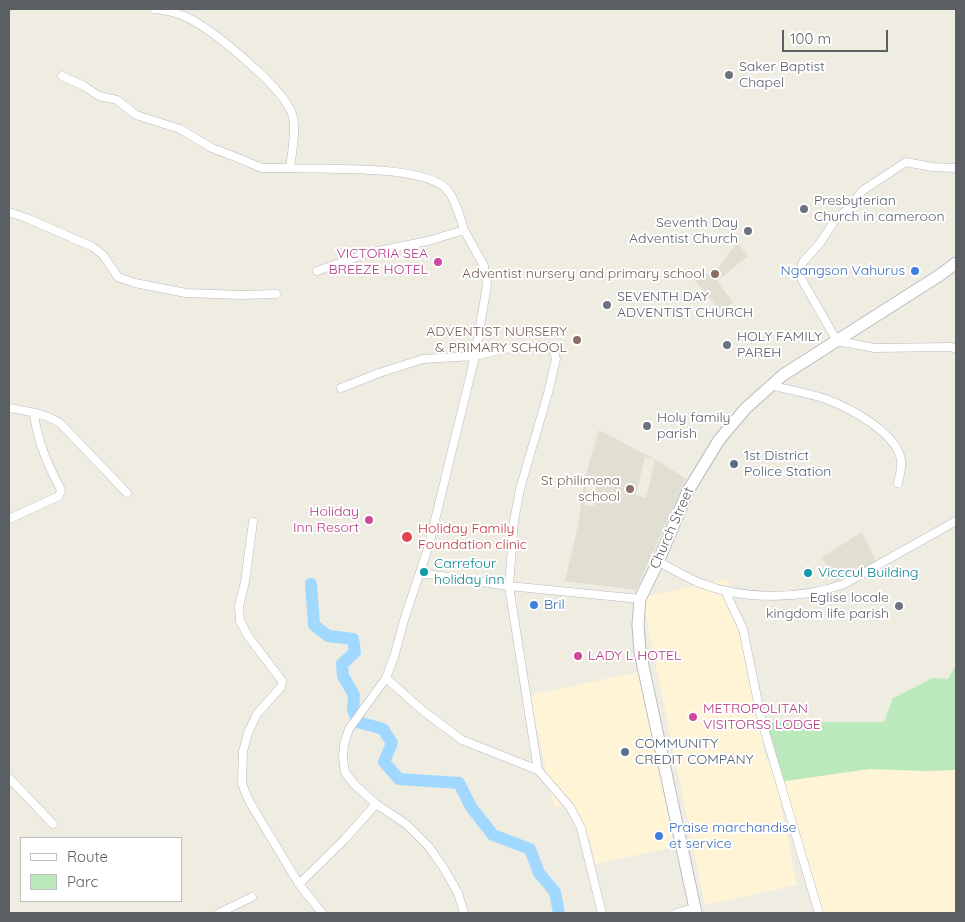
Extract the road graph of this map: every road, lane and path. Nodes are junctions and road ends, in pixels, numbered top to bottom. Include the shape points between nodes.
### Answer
1 (154, 9) edge
2 (62, 76) dead end
3 (290, 168) junction
4 (956, 168) edge
5 (9, 212) edge
6 (464, 230) junction
7 (956, 263) edge
8 (317, 271) dead end
9 (276, 294) dead end
10 (837, 341) junction
11 (954, 346) edge
12 (475, 356) junction
13 (770, 385) junction
14 (341, 388) dead end
15 (9, 408) edge
16 (34, 412) junction
17 (898, 483) dead end
18 (127, 492) dead end
19 (9, 519) edge
20 (956, 521) edge
21 (254, 522) dead end
22 (658, 562) junction
23 (420, 572) junction
24 (509, 586) junction
25 (725, 591) junction
26 (640, 599) junction
27 (386, 678) junction
28 (538, 770) junction
29 (9, 778) edge
30 (376, 804) junction
31 (53, 824) dead end
32 (299, 884) junction
33 (252, 897) dead end
34 (695, 911) edge
35 (219, 913) edge
36 (322, 913) edge
37 (464, 913) edge
38 (602, 913) edge
39 (676, 913) edge
40 (819, 913) edge

1 - 3 street via 171,11 194,21 217,37 249,63 285,101 293,118
2 - 3 street via 99,96 117,100 136,115 180,129 229,155 262,168
3 - 6 street via 388,171 424,178 448,190
4 - 10 street via 906,162 862,191 834,220 803,262 802,280
5 - 9 street via 93,247 103,255 118,277 135,283 186,293
6 - 8 street via 368,253
6 - 12 street via 484,266 487,286
7 - 10 main road, Church Street
10 - 11 street via 875,348
10 - 13 main road, Church Street
12 - 14 street via 423,359
12 - 23 street
12 - 24 street via 504,349 542,346 554,351 556,359 518,497
13 - 17 street via 845,407 888,436 901,459
13 - 22 main road, Church Street via 719,440 688,491
15 - 16 street
16 - 18 street via 60,423
16 - 19 street via 43,451 61,494
20 - 25 street via 824,592 770,595
21 - 32 street via 238,606 240,621 282,681 281,687 257,714 248,733 243,752 242,784
22 - 25 street
22 - 26 main road, Church Street
23 - 24 street
23 - 27 street
24 - 26 street
24 - 28 street
25 - 40 street via 743,629 762,722
26 - 34 main road, Church Street via 640,652
27 - 28 street via 462,740
27 - 30 street via 356,718 344,744 345,772
28 - 38 street via 570,807 578,822
29 - 31 street
30 - 32 street
30 - 37 street via 406,824 429,847 458,893
32 - 36 street
33 - 35 street
34 - 39 street

